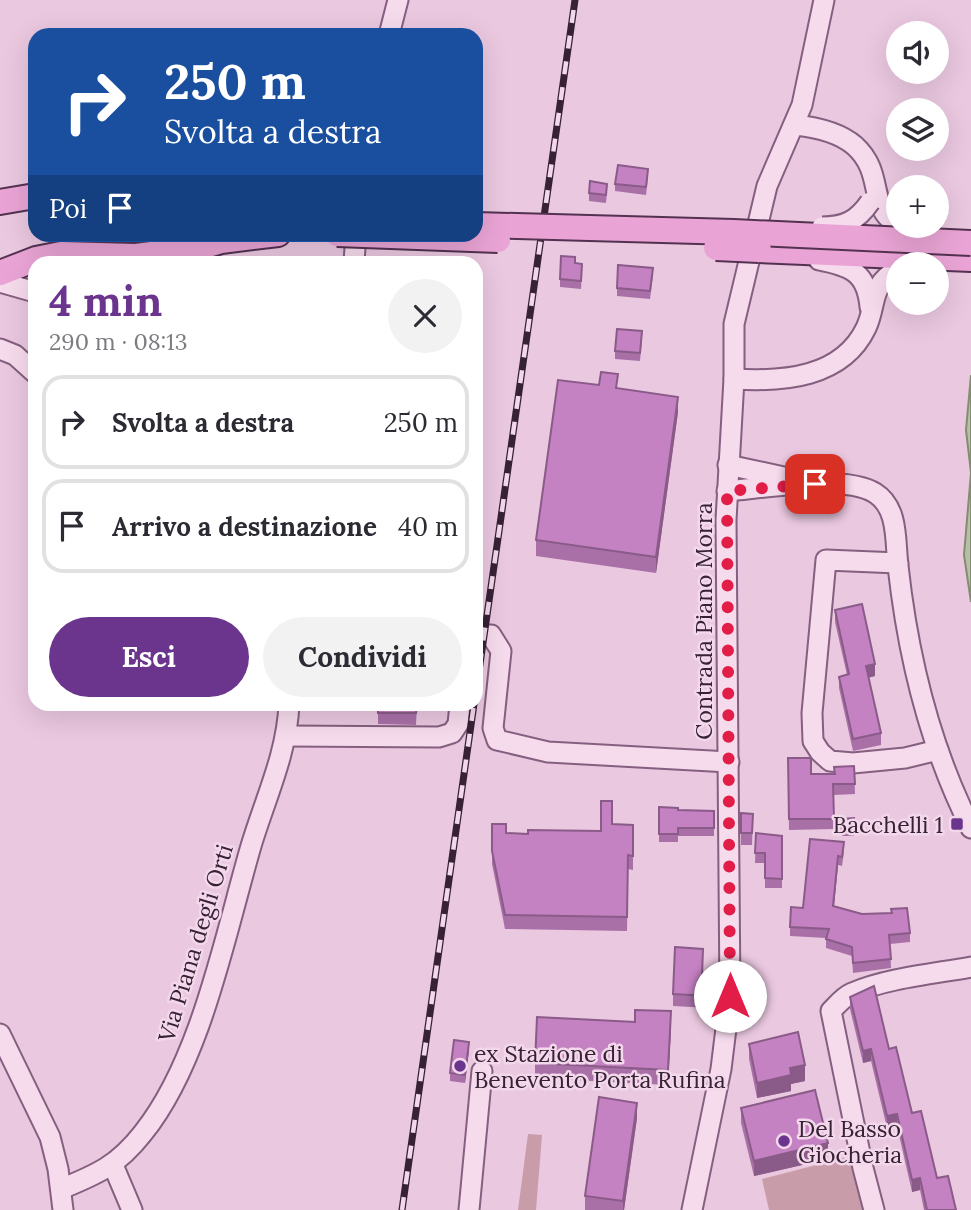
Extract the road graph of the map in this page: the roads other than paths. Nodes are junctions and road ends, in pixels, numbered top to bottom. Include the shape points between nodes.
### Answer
1 (398, 0) edge
2 (824, 0) edge
3 (391, 28) edge
4 (794, 125) junction
5 (28, 197) edge
6 (874, 197) junction
7 (0, 202) edge
8 (483, 225) edge
9 (734, 232) junction
10 (483, 240) edge
11 (218, 242) edge
12 (971, 242) edge
13 (759, 250) junction
14 (51, 256) edge
15 (971, 260) edge
16 (28, 262) edge
17 (949, 263) edge
18 (0, 273) edge
19 (886, 279) edge
20 (0, 282) edge
21 (28, 290) edge
22 (871, 299) junction
23 (0, 349) edge
24 (28, 367) edge
25 (734, 379) junction
26 (728, 465) junction
27 (815, 484) junction
28 (727, 491) junction
29 (898, 564) junction
30 (483, 635) edge
31 (289, 711) edge
32 (459, 711) edge
33 (287, 736) junction
34 (938, 750) junction
35 (729, 762) junction
36 (971, 828) edge
37 (971, 967) edge
38 (0, 1034) edge
39 (482, 1072) dead end
40 (113, 1166) junction
41 (61, 1189) junction
42 (63, 1210) edge
43 (132, 1210) edge
44 (469, 1210) edge
45 (692, 1210) edge
46 (874, 1210) edge

1 - 3 street
2 - 4 street, Contrada Piano Morra
4 - 6 street via 836,134 856,146 869,165
4 - 25 street, Contrada Piano Morra via 767,186 742,282 734,324
5 - 7 main road
6 - 9 street, bridge via 862,215 838,227
6 - 12 street, bridge via 884,215 905,230
8 - 9 main road, bridge
9 - 12 main road, bridge
10 - 13 main road, bridge
11 - 14 main road via 149,255
13 - 15 main road
13 - 22 street via 854,270
15 - 17 street
16 - 18 main road
19 - 22 street
20 - 21 street
22 - 25 street via 867,327 838,362 796,377
23 - 24 street
25 - 26 street, Contrada Piano Morra
26 - 27 street
26 - 28 street, Contrada Piano Morra
27 - 28 street
27 - 29 street via 857,485 888,504
28 - 35 street, Contrada Piano Morra
29 - 34 street via 917,685
29 - 34 street via 827,560 813,741 830,761 853,763
30 - 35 street via 491,635 501,651 492,728 497,740 548,752
31 - 33 street, Via Piana degli Orti
32 - 33 street via 452,733 439,737
33 - 40 street, Via Piana degli Orti via 200,1021 164,1101 144,1133
34 - 36 street
35 - 45 street, Contrada Piano Morra via 730,996 721,1069
37 - 46 street via 852,993 831,1012
38 - 41 street via 50,1137
39 - 44 street
40 - 41 street, Via Piana degli Orti
40 - 43 street
41 - 42 street

